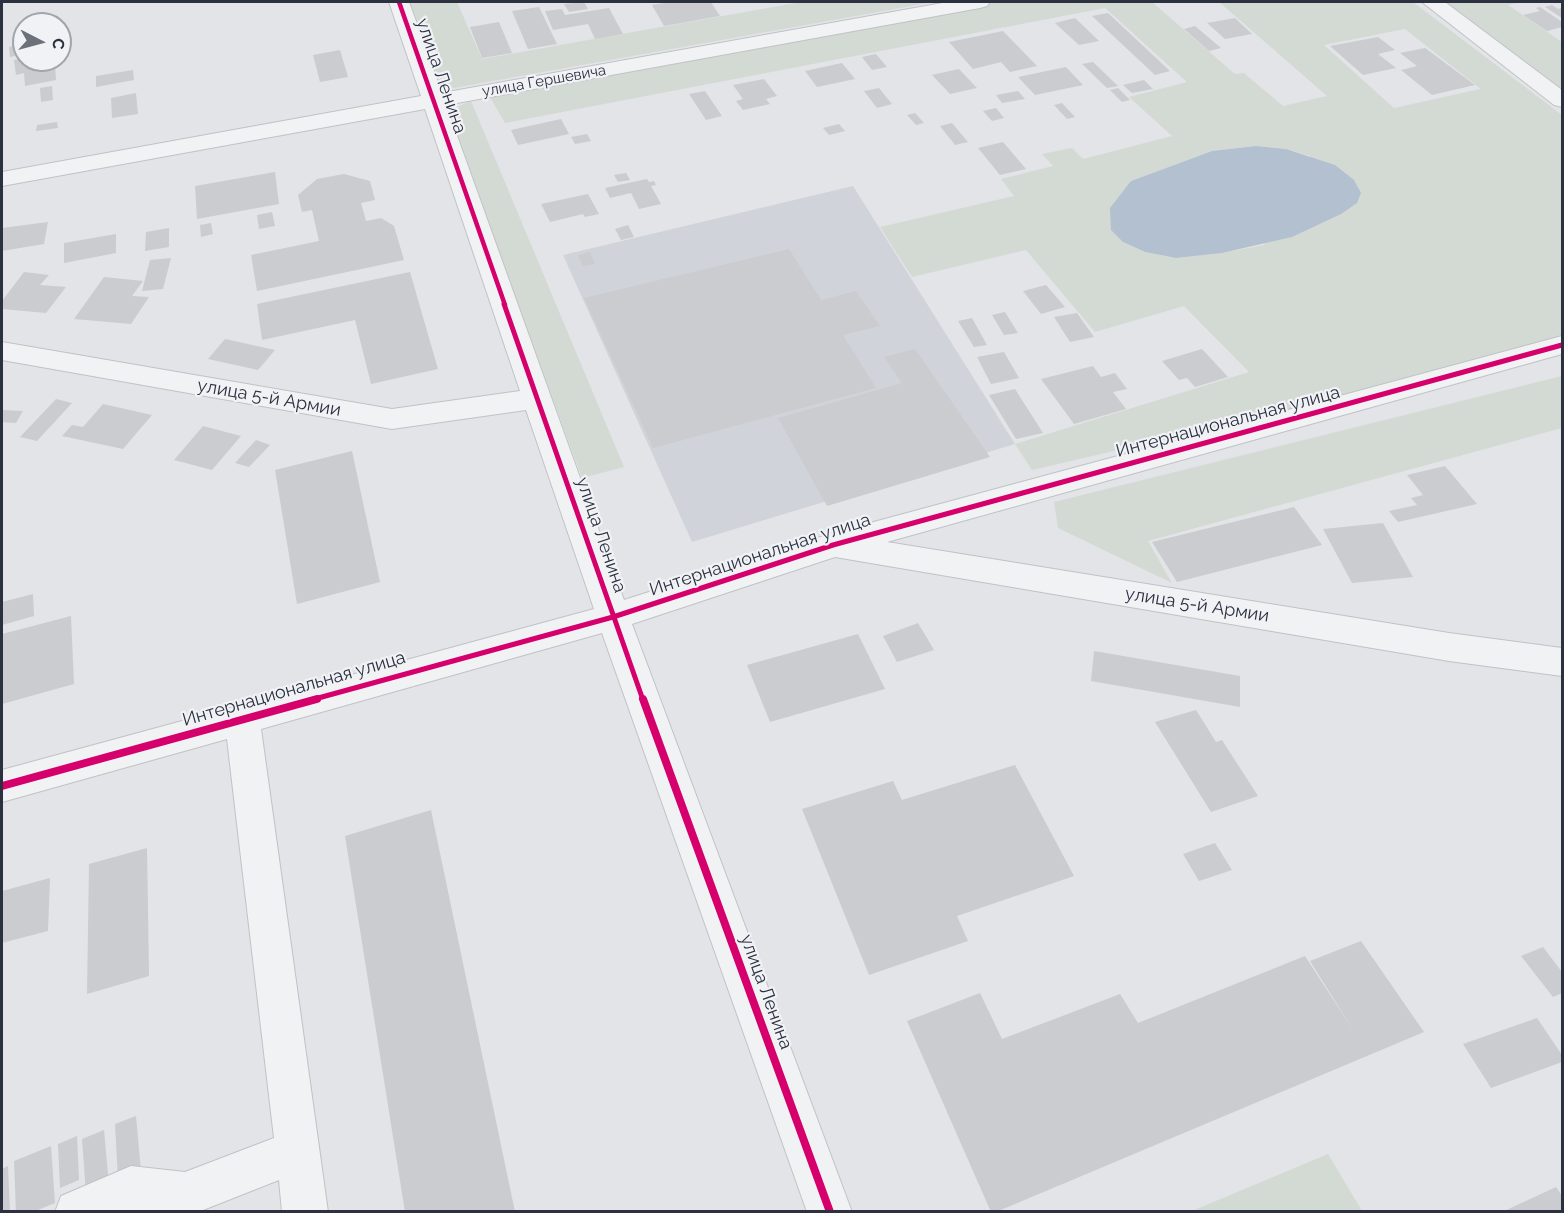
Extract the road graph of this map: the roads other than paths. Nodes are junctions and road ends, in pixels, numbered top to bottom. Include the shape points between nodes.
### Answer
1 (399, 2) edge
2 (980, 2) edge
3 (1432, 2) edge
4 (434, 100) junction
5 (1563, 100) edge
6 (2, 179) edge
7 (1563, 345) edge
8 (2, 351) edge
9 (538, 398) junction
10 (833, 545) junction
11 (613, 617) junction
12 (1563, 662) edge
13 (242, 720) junction
14 (2, 786) edge
15 (298, 1151) junction
16 (77, 1212) edge
17 (305, 1212) edge
18 (830, 1212) edge

1 - 4 street, улица Ленина
2 - 4 street, улица Гершевича
3 - 5 street
4 - 6 street, улица Гершевича
4 - 9 street, улица Ленина
7 - 10 street, Интернациональная улица
8 - 9 street, улица 5-й Армии via 392,419
9 - 11 street, улица Ленина
10 - 11 street, Интернациональная улица
10 - 12 street, улица 5-й Армии via 1449,647
11 - 13 street, Интернациональная улица
11 - 18 street, улица Ленина
13 - 14 street, Интернациональная улица
13 - 15 street
15 - 16 street via 185,1194 131,1188
15 - 17 street

